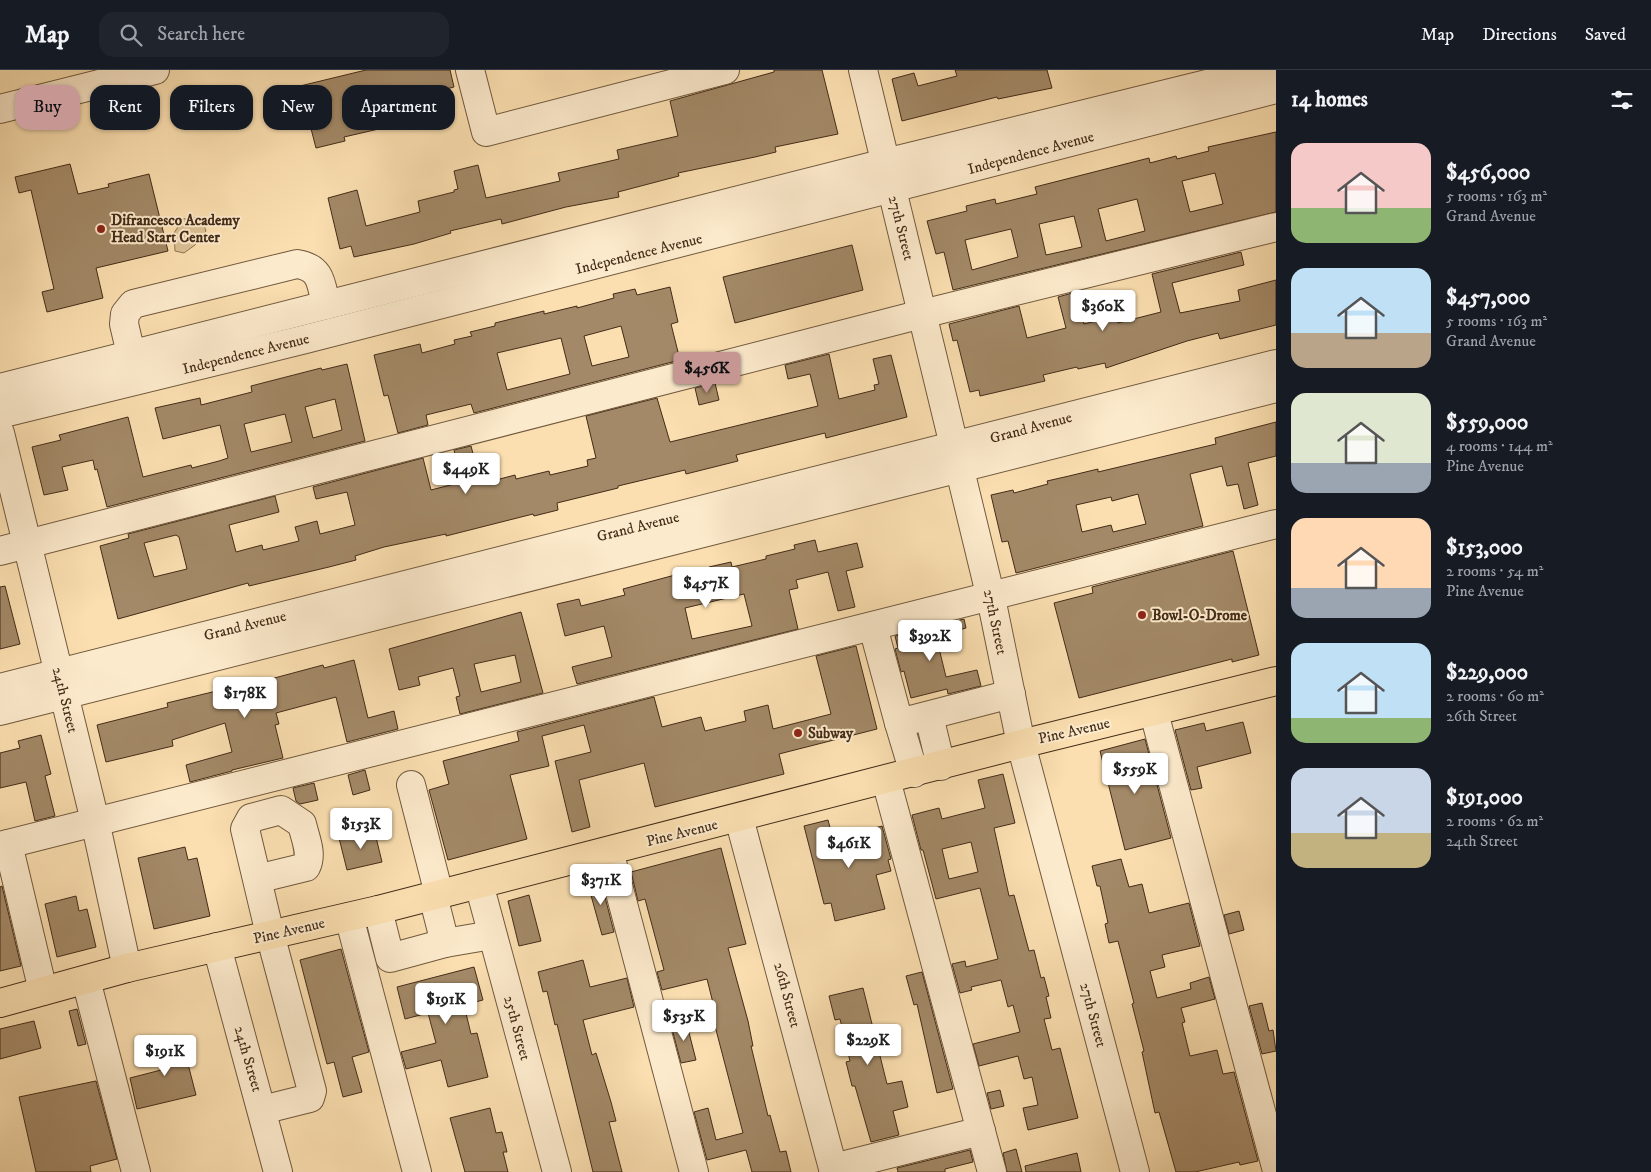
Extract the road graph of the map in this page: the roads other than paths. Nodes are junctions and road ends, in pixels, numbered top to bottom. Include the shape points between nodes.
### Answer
1 (155, 70) edge
2 (470, 70) edge
3 (726, 70) edge
4 (863, 70) edge
5 (1264, 70) edge
6 (1276, 89) edge
7 (0, 109) edge
8 (1145, 111) junction
9 (885, 163) junction
10 (891, 189) junction
11 (1276, 227) edge
12 (570, 243) junction
13 (576, 270) junction
14 (326, 305) junction
15 (300, 311) junction
16 (922, 314) junction
17 (306, 339) junction
18 (1276, 364) edge
19 (134, 367) junction
20 (0, 388) edge
21 (1276, 388) edge
22 (1216, 391) junction
23 (0, 414) edge
24 (0, 433) edge
25 (956, 458) junction
26 (1276, 524) edge
27 (27, 545) junction
28 (0, 552) edge
29 (991, 598) junction
30 (873, 627) junction
31 (1276, 682) edge
32 (61, 684) junction
33 (0, 688) edge
34 (1011, 694) junction
35 (0, 711) edge
36 (1154, 713) junction
37 (929, 716) junction
38 (899, 723) junction
39 (1021, 744) junction
40 (941, 766) junction
41 (914, 773) junction
42 (886, 780) junction
43 (411, 785) dead end
44 (739, 818) junction
45 (95, 822) junction
46 (4, 845) edge
47 (609, 851) junction
48 (257, 879) dead end
49 (478, 884) junction
50 (436, 895) junction
51 (378, 910) junction
52 (349, 917) junction
53 (270, 934) junction
54 (492, 935) junction
55 (446, 944) junction
56 (217, 947) junction
57 (127, 968) junction
58 (86, 980) junction
59 (43, 991) junction
60 (0, 1002) edge
61 (262, 1110) junction
62 (981, 1131) junction
63 (1276, 1168) edge
64 (834, 1170) edge
65 (136, 1172) edge
66 (278, 1172) edge
67 (417, 1172) edge
68 (557, 1172) edge
69 (694, 1172) edge
70 (992, 1172) edge
71 (1135, 1172) edge

1 - 7 street
2 - 3 street via 486,132
4 - 9 street, 27th Street
5 - 8 street, Independence Avenue
6 - 8 street, Independence Avenue
8 - 9 street, Independence Avenue
8 - 10 street, Independence Avenue
9 - 10 street, 27th Street
9 - 12 street, Independence Avenue
10 - 13 street, Independence Avenue
10 - 16 street, 27th Street
11 - 16 street
12 - 13 street
12 - 14 street, Independence Avenue
13 - 17 street, Independence Avenue
14 - 15 street, Independence Avenue
14 - 19 street via 318,273 308,266 290,264 133,304 125,314 124,324
15 - 17 street
15 - 19 street, Independence Avenue
16 - 25 street, 27th Street
16 - 27 street
17 - 19 street, Independence Avenue
18 - 22 street, Grand Avenue
19 - 20 street, Independence Avenue
19 - 23 street, Independence Avenue
21 - 22 street
22 - 25 street, Grand Avenue
24 - 27 street, 24th Street
25 - 29 street, 27th Street
25 - 32 street, Grand Avenue
26 - 29 street
27 - 28 street
27 - 32 street, 24th Street
29 - 30 street
29 - 34 street, 27th Street
30 - 38 street
30 - 45 street
31 - 36 main road, Pine Avenue
32 - 33 street
32 - 35 street
32 - 45 street, 24th Street
34 - 37 street
34 - 39 street, 27th Street
36 - 39 main road, Pine Avenue
36 - 63 street
37 - 38 street
37 - 40 street
38 - 41 street
39 - 40 main road, Pine Avenue
39 - 71 street, 27th Street
40 - 41 main road, Pine Avenue
41 - 42 main road, Pine Avenue
42 - 44 main road, Pine Avenue
42 - 62 street
43 - 50 street
44 - 47 main road, Pine Avenue
44 - 64 street, 26th Street
45 - 46 street
45 - 57 street, 24th Street
46 - 59 street
47 - 49 main road, Pine Avenue
47 - 69 street
48 - 53 street
49 - 50 main road, Pine Avenue
49 - 54 street, 25th Street
50 - 51 main road, Pine Avenue
50 - 55 street
51 - 52 main road, Pine Avenue
51 - 55 street via 390,958
52 - 53 main road, Pine Avenue
52 - 67 street
53 - 56 main road, Pine Avenue
53 - 61 street via 312,1091 310,1098
54 - 55 street
54 - 68 street, 25th Street
56 - 57 main road, Pine Avenue
56 - 61 street, 24th Street
57 - 58 main road, Pine Avenue
58 - 59 main road, Pine Avenue
58 - 65 street
59 - 60 main road, Pine Avenue
61 - 66 street, 24th Street
62 - 64 street
62 - 70 street

